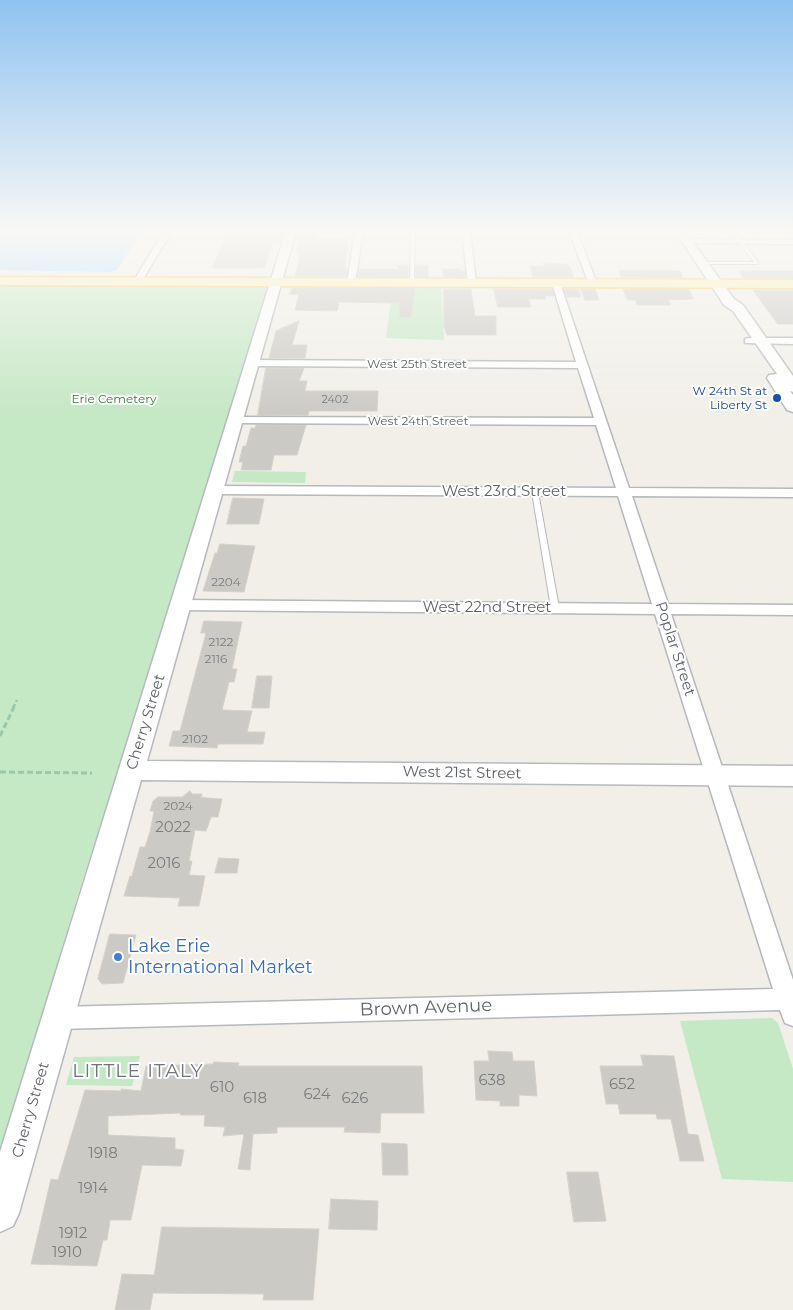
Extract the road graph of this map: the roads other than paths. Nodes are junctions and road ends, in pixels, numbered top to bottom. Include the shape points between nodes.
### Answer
1 (273, 292) edge
2 (559, 292) edge
3 (722, 292) edge
4 (755, 341) junction
5 (793, 341) edge
6 (252, 363) junction
7 (583, 365) junction
8 (793, 387) edge
9 (793, 407) edge
10 (235, 420) junction
11 (601, 422) junction
12 (214, 490) junction
13 (535, 492) junction
14 (624, 492) junction
15 (793, 494) edge
16 (180, 605) junction
17 (555, 608) junction
18 (662, 609) junction
19 (793, 610) edge
20 (132, 770) junction
21 (716, 776) junction
22 (793, 776) edge
23 (791, 1004) edge
24 (58, 1018) junction
25 (0, 1213) edge

1 - 6 street, Cherry Street
2 - 7 street, Poplar Street
3 - 4 street via 729,302 727,308
4 - 5 street
4 - 8 street
4 - 9 street
6 - 7 street, West 25th Street
6 - 10 street, Cherry Street
7 - 11 street, Poplar Street
10 - 11 street, West 24th Street
10 - 12 street, Cherry Street
11 - 14 street, Poplar Street
12 - 13 street, West 23rd Street
12 - 16 street, Cherry Street
13 - 14 street, West 23rd Street
13 - 17 lane
14 - 15 street, West 23rd Street
14 - 18 street, Poplar Street
16 - 17 street, West 22nd Street
16 - 20 street, Cherry Street
17 - 18 street, West 22nd Street
18 - 19 street, West 22nd Street
18 - 21 street, Poplar Street
20 - 21 street, West 21st Street
20 - 24 street, Cherry Street
21 - 22 street, West 21st Street
21 - 23 street, Poplar Street
23 - 24 street, Brown Avenue
24 - 25 street, Cherry Street

